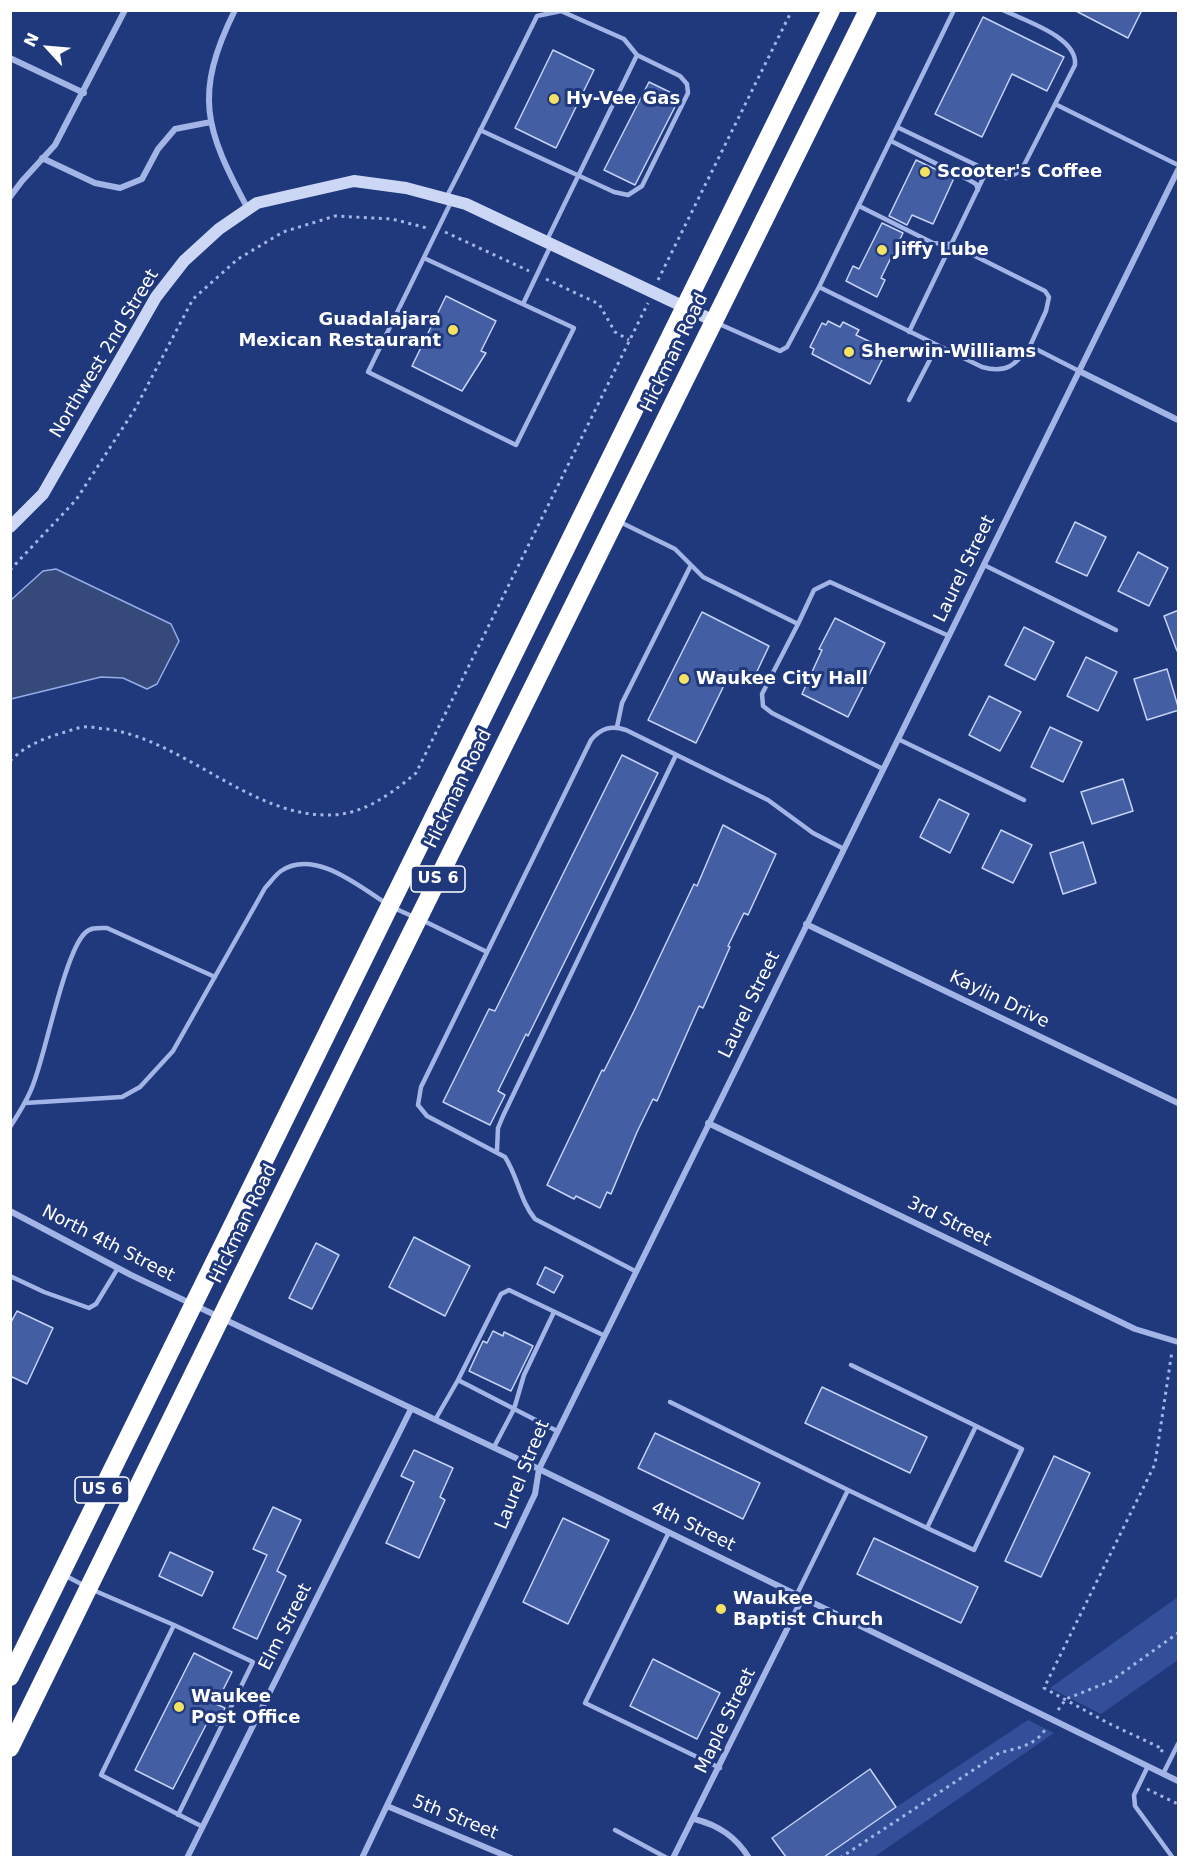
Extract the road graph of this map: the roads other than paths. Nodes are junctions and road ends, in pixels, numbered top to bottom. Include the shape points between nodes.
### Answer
1 (125, 10) edge
2 (235, 10) edge
3 (831, 10) edge
4 (868, 10) edge
5 (954, 10) edge
6 (1003, 10) edge
7 (637, 55) junction
8 (10, 58) edge
9 (84, 93) junction
10 (1055, 105) junction
11 (211, 122) junction
12 (897, 127) junction
13 (480, 130) junction
14 (891, 141) junction
15 (42, 158) junction
16 (1179, 165) edge
17 (987, 170) junction
18 (1179, 170) edge
19 (579, 176) junction
20 (978, 190) junction
21 (10, 197) edge
22 (449, 199) junction
23 (859, 206) junction
24 (248, 209) junction
25 (548, 244) junction
26 (951, 244) junction
27 (424, 258) junction
28 (819, 287) junction
29 (523, 304) junction
30 (685, 310) junction
31 (714, 321) junction
32 (909, 332) junction
33 (937, 346) junction
34 (1030, 346) junction
35 (1079, 371) junction
36 (909, 400) dead end
37 (1179, 420) edge
38 (616, 520) junction
39 (10, 527) edge
40 (691, 565) junction
41 (984, 565) junction
42 (798, 624) junction
43 (1116, 630) dead end
44 (949, 636) junction
45 (617, 727) junction
46 (898, 739) junction
47 (676, 755) junction
48 (883, 769) junction
49 (1024, 800) dead end
50 (844, 849) junction
51 (391, 907) junction
52 (419, 918) junction
53 (806, 924) junction
54 (487, 952) junction
55 (215, 977) junction
56 (25, 1103) junction
57 (1179, 1103) edge
58 (708, 1123) junction
59 (10, 1127) edge
60 (497, 1150) junction
61 (10, 1211) edge
62 (118, 1268) junction
63 (635, 1271) junction
64 (10, 1275) edge
65 (192, 1303) junction
66 (554, 1312) junction
67 (221, 1318) junction
68 (603, 1335) junction
69 (1176, 1341) edge
70 (851, 1365) dead end
71 (458, 1380) junction
72 (670, 1402) dead end
73 (514, 1409) junction
74 (411, 1410) junction
75 (435, 1420) junction
76 (976, 1426) junction
77 (557, 1431) junction
78 (494, 1447) junction
79 (539, 1469) junction
80 (848, 1490) junction
81 (927, 1528) junction
82 (669, 1532) junction
83 (61, 1574) junction
84 (89, 1588) junction
85 (800, 1596) junction
86 (174, 1625) junction
87 (10, 1677) edge
88 (1179, 1744) edge
89 (10, 1748) edge
90 (720, 1768) junction
91 (1151, 1768) junction
92 (1163, 1774) junction
93 (1179, 1781) edge
94 (387, 1806) junction
95 (178, 1815) junction
96 (694, 1819) junction
97 (202, 1827) junction
98 (615, 1830) dead end
99 (188, 1857) edge
100 (362, 1857) edge
101 (508, 1857) edge
102 (667, 1857) edge
103 (673, 1857) edge
104 (749, 1857) edge
105 (1173, 1857) edge

1 - 9 street
2 - 11 street via 214,58 209,86
3 - 30 highway, Hickman Road / US 6
4 - 31 highway, Hickman Road / US 6
5 - 12 lane
6 - 10 lane via 1072,48 1075,65
7 - 13 lane via 624,39 561,11 537,16
7 - 19 lane
7 - 19 lane via 680,76 687,84 688,93 668,135 642,186 628,195
8 - 9 street
9 - 15 street via 55,145
10 - 16 lane
10 - 17 lane via 1022,171 1007,178
11 - 15 street via 175,129 158,148 142,179 120,188 95,183
11 - 24 street via 218,150
12 - 14 lane
12 - 17 lane
13 - 19 lane
13 - 22 lane
14 - 20 lane via 969,180
14 - 23 lane
15 - 21 street
17 - 20 lane
18 - 35 street, Laurel Street
19 - 25 lane
20 - 26 lane
22 - 24 street, Northwest 2nd Street via 354,181 310,189
22 - 25 street, Northwest 2nd Street
22 - 27 lane
23 - 26 lane via 933,243
23 - 28 lane
24 - 39 street, Northwest 2nd Street via 184,261 156,297 43,494
25 - 29 lane
25 - 30 street, Northwest 2nd Street
26 - 32 lane
26 - 34 lane via 1045,291 1049,297 1046,311
27 - 29 lane
27 - 29 lane via 368,372 516,445 574,328
28 - 31 lane via 787,347 780,351
28 - 32 lane
30 - 31 street, Northwest 2nd Street
30 - 51 highway, Hickman Road / US 6
31 - 38 highway, Hickman Road / US 6
32 - 33 lane
33 - 34 lane via 997,371 1011,366
33 - 36 lane
34 - 35 lane
35 - 37 street
35 - 41 street, Laurel Street
38 - 40 lane via 675,549
38 - 52 highway, Hickman Road / US 6
40 - 42 lane via 703,578
40 - 45 lane via 622,703
41 - 43 lane
41 - 44 street, Laurel Street
42 - 44 lane via 814,590 830,582
42 - 48 lane via 762,694 763,706
44 - 46 street, Laurel Street
45 - 47 lane
45 - 54 lane via 598,732 591,740
46 - 48 street, Laurel Street
46 - 49 lane
47 - 50 lane via 768,800 813,833
47 - 60 lane via 503,1116
48 - 50 street, Laurel Street
50 - 53 street, Laurel Street
51 - 52 lane
51 - 55 lane via 328,870 297,864 281,871 265,888
51 - 65 highway, Hickman Road / US 6
52 - 54 lane
52 - 67 highway, Hickman Road / US 6
53 - 57 street, Kaylin Drive
53 - 58 street, Laurel Street
54 - 60 lane via 421,1087 418,1105 427,1116
55 - 56 lane via 173,1051 130,1094
55 - 56 lane via 107,928 85,932 76,946
56 - 59 lane
58 - 63 street, Laurel Street
58 - 69 street, 3rd Street via 1135,1329
60 - 63 lane via 513,1168 522,1198 535,1219
61 - 62 street, North 4th Street
62 - 64 lane via 96,1304 89,1308
62 - 65 street, North 4th Street
63 - 68 street, Laurel Street
65 - 67 street, 4th Street
65 - 83 highway, Hickman Road / US 6
66 - 68 lane
66 - 71 lane via 509,1290 501,1294
66 - 73 lane via 524,1375
67 - 74 street, 4th Street
67 - 84 highway, Hickman Road / US 6
68 - 77 street, Laurel Street
70 - 76 lane
71 - 73 lane
71 - 75 lane
72 - 80 lane
73 - 77 lane
73 - 78 lane
74 - 75 street, 4th Street
74 - 97 street, Elm Street
75 - 78 street, 4th Street
76 - 81 lane
76 - 81 lane via 1022,1449 1013,1470 974,1550
77 - 79 street, Laurel Street
78 - 79 street, 4th Street
79 - 82 street, 4th Street
79 - 94 street, Laurel Street via 535,1494
80 - 81 lane
80 - 85 lane
82 - 85 street, 4th Street
82 - 90 lane via 585,1703
83 - 84 lane
83 - 87 highway, Hickman Road / US 6
84 - 86 lane
84 - 89 highway, Hickman Road / US 6
85 - 90 street, Maple Street
85 - 91 street, 4th Street
86 - 95 lane via 101,1775
86 - 95 lane via 253,1662
88 - 92 lane
90 - 96 street, Maple Street
91 - 92 street, 4th Street
91 - 105 lane via 1134,1795 1135,1806
92 - 93 street, 4th Street
94 - 100 street, Laurel Street
94 - 101 street, 5th Street
95 - 97 lane
96 - 103 street, Maple Street
96 - 104 street via 730,1835
97 - 99 street, Elm Street
98 - 102 lane

